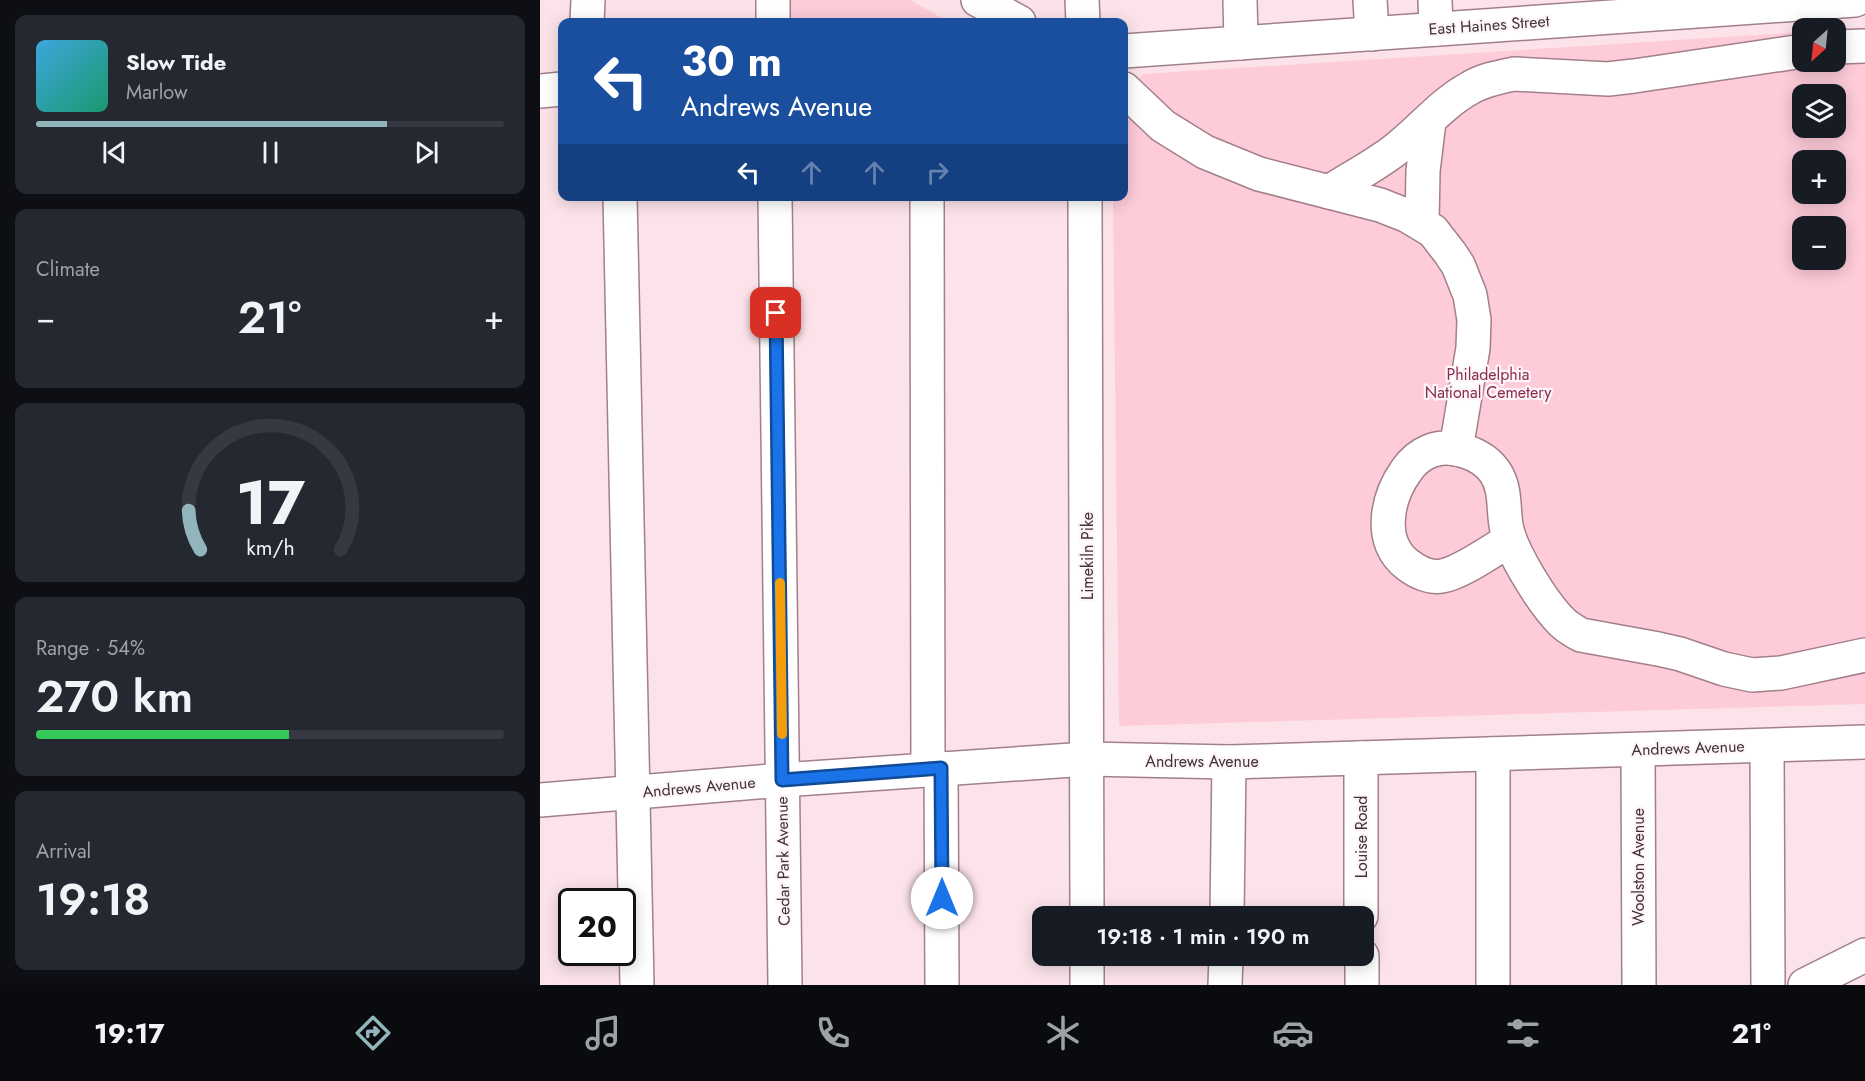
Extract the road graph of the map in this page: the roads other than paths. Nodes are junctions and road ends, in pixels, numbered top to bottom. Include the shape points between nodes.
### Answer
1 (588, 0) edge
2 (773, 0) edge
3 (978, 0) edge
4 (1082, 0) edge
5 (1240, 0) edge
6 (1370, 0) edge
7 (1855, 0) edge
8 (1436, 15) edge
9 (587, 18) edge
10 (773, 18) edge
11 (1012, 18) edge
12 (1083, 18) edge
13 (1372, 34) junction
14 (1241, 43) junction
15 (1846, 46) edge
16 (1865, 46) edge
17 (1128, 51) edge
18 (1792, 53) edge
19 (558, 89) edge
20 (540, 91) edge
21 (1128, 93) edge
22 (1430, 121) junction
23 (1329, 192) junction
24 (620, 201) edge
25 (775, 201) edge
26 (927, 201) edge
27 (1085, 201) edge
28 (1422, 224) junction
29 (1456, 449) junction
30 (1510, 540) junction
31 (1865, 654) edge
32 (1865, 742) edge
33 (1767, 746) junction
34 (1638, 750) junction
35 (1493, 754) junction
36 (1361, 758) junction
37 (1088, 759) junction
38 (1229, 762) junction
39 (935, 769) junction
40 (782, 780) junction
41 (633, 793) junction
42 (540, 800) edge
43 (1087, 906) edge
44 (1227, 906) edge
45 (1362, 906) edge
46 (1865, 955) edge
47 (1087, 966) edge
48 (1226, 966) edge
49 (1362, 966) edge
50 (637, 985) edge
51 (785, 985) edge
52 (942, 985) edge
53 (1087, 985) edge
54 (1226, 985) edge
55 (1362, 985) edge
56 (1493, 985) edge
57 (1639, 985) edge
58 (1768, 985) edge
59 (1805, 985) edge

1 - 9 street
2 - 10 street
3 - 11 street
4 - 12 street
5 - 14 street
6 - 13 street
7 - 8 street, East Haines Street
8 - 13 street, East Haines Street
13 - 14 street, East Haines Street
14 - 17 street, East Haines Street
15 - 16 street
18 - 22 street via 1634,76 1498,77 1471,87
19 - 20 street
21 - 23 street via 1163,126 1205,152 1259,174
22 - 23 street via 1374,165
22 - 28 street via 1423,171
23 - 28 street via 1380,205
24 - 41 street
25 - 40 street, Cedar Park Avenue
26 - 39 street
27 - 37 street, Limekiln Pike
28 - 29 street via 1442,241 1458,265 1473,306 1475,333
29 - 30 street via 1479,458 1496,474
29 - 30 street via 1431,450 1405,472 1388,520 1392,548 1414,570 1440,577
30 - 31 street via 1554,612 1581,635 1658,649 1752,675 1781,673
32 - 33 street, Andrews Avenue
33 - 34 street, Andrews Avenue
33 - 58 street
34 - 35 street, Andrews Avenue
34 - 57 street, Woolston Avenue
35 - 36 street, Andrews Avenue
35 - 56 street
36 - 38 street, Andrews Avenue
36 - 45 street, Louise Road
37 - 38 street, Andrews Avenue
37 - 39 street, Andrews Avenue
37 - 43 street, Limekiln Pike
38 - 44 street
39 - 40 street, Andrews Avenue
39 - 52 street
40 - 41 street, Andrews Avenue
40 - 51 street, Cedar Park Avenue
41 - 42 street, Andrews Avenue
41 - 50 street
46 - 59 street
47 - 53 street
48 - 54 street
49 - 55 street

